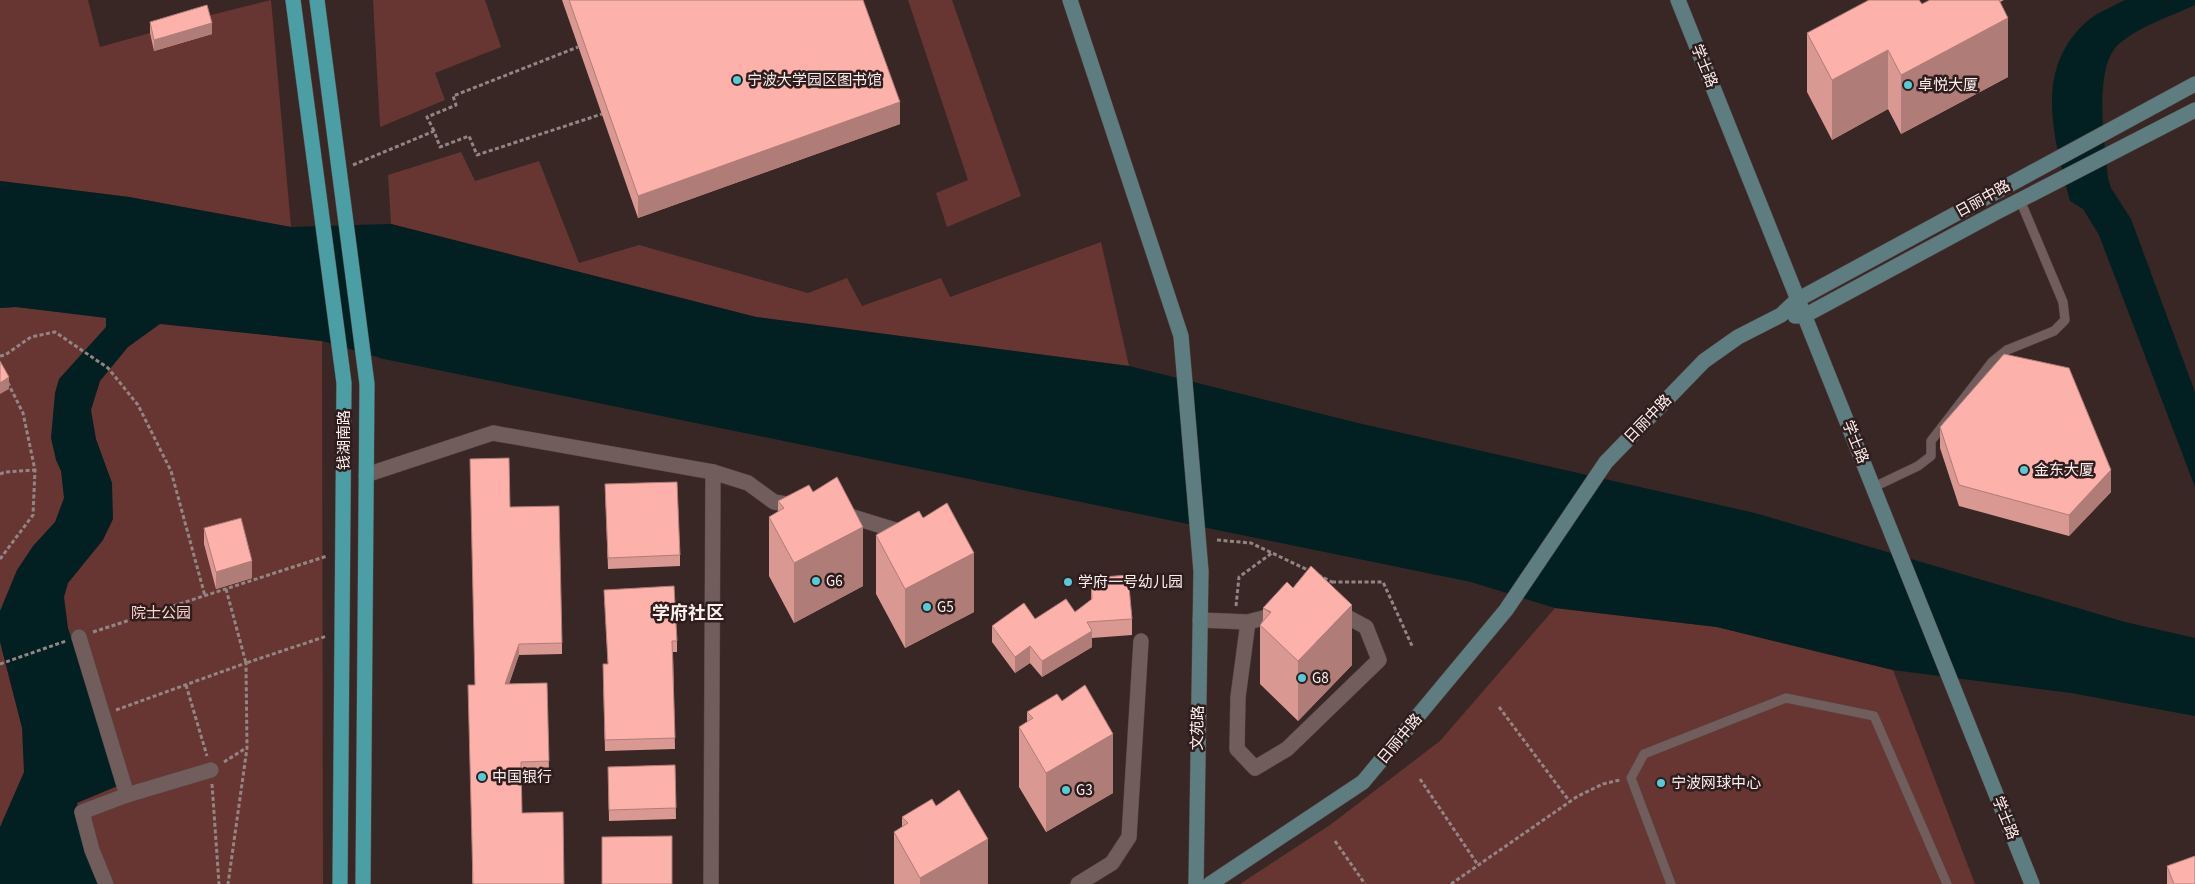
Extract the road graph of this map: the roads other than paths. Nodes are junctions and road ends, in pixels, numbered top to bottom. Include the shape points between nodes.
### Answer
1 (294, 0) edge
2 (317, 0) edge
3 (1070, 0) edge
4 (1678, 0) edge
5 (2195, 84) edge
6 (2195, 110) edge
7 (2020, 200) junction
8 (1797, 300) junction
9 (1781, 315) junction
10 (1804, 316) junction
11 (713, 472) junction
12 (366, 475) junction
13 (1874, 488) junction
14 (810, 508) edge
15 (829, 511) edge
16 (921, 531) edge
17 (1326, 605) edge
18 (1300, 610) edge
19 (1200, 620) junction
20 (1241, 622) junction
21 (76, 638) road end
22 (1141, 641) dead end
23 (211, 770) road end
24 (127, 795) junction
25 (106, 884) edge
26 (340, 884) edge
27 (363, 884) edge
28 (711, 884) edge
29 (1078, 884) edge
30 (1196, 884) edge
31 (1210, 884) edge
32 (1672, 884) edge
33 (1947, 884) edge
34 (2032, 884) edge

1 - 26 main road, 钱湖南路 via 344,383
2 - 12 main road, 钱湖南路 via 367,384
3 - 19 street, 文苑路 via 1181,336 1201,571
4 - 8 street, 学士路
5 - 8 street, 日丽中路
6 - 7 street
7 - 10 street
7 - 13 lane via 2062,302 2065,320 2054,331 2007,350 1992,362 1932,441 1931,456
8 - 9 street, 日丽中路
8 - 10 street, 学士路
9 - 10 street
9 - 31 street, 日丽中路 via 1738,337 1704,361 1606,462 1506,610 1363,782
10 - 13 street, 学士路
11 - 12 street via 493,433
11 - 14 street via 748,483 774,502
11 - 28 street
12 - 27 main road, 钱湖南路
13 - 34 street, 学士路
15 - 16 street via 895,530
17 - 20 street via 1366,627 1379,660 1287,749 1255,768 1237,749
18 - 20 street
19 - 20 street
19 - 30 street, 文苑路
21 - 24 street via 104,714
22 - 29 street via 1129,837 1112,864
23 - 24 street
24 - 25 street via 82,812 92,850
32 - 33 lane via 1631,778 1644,754 1786,698 1874,716

